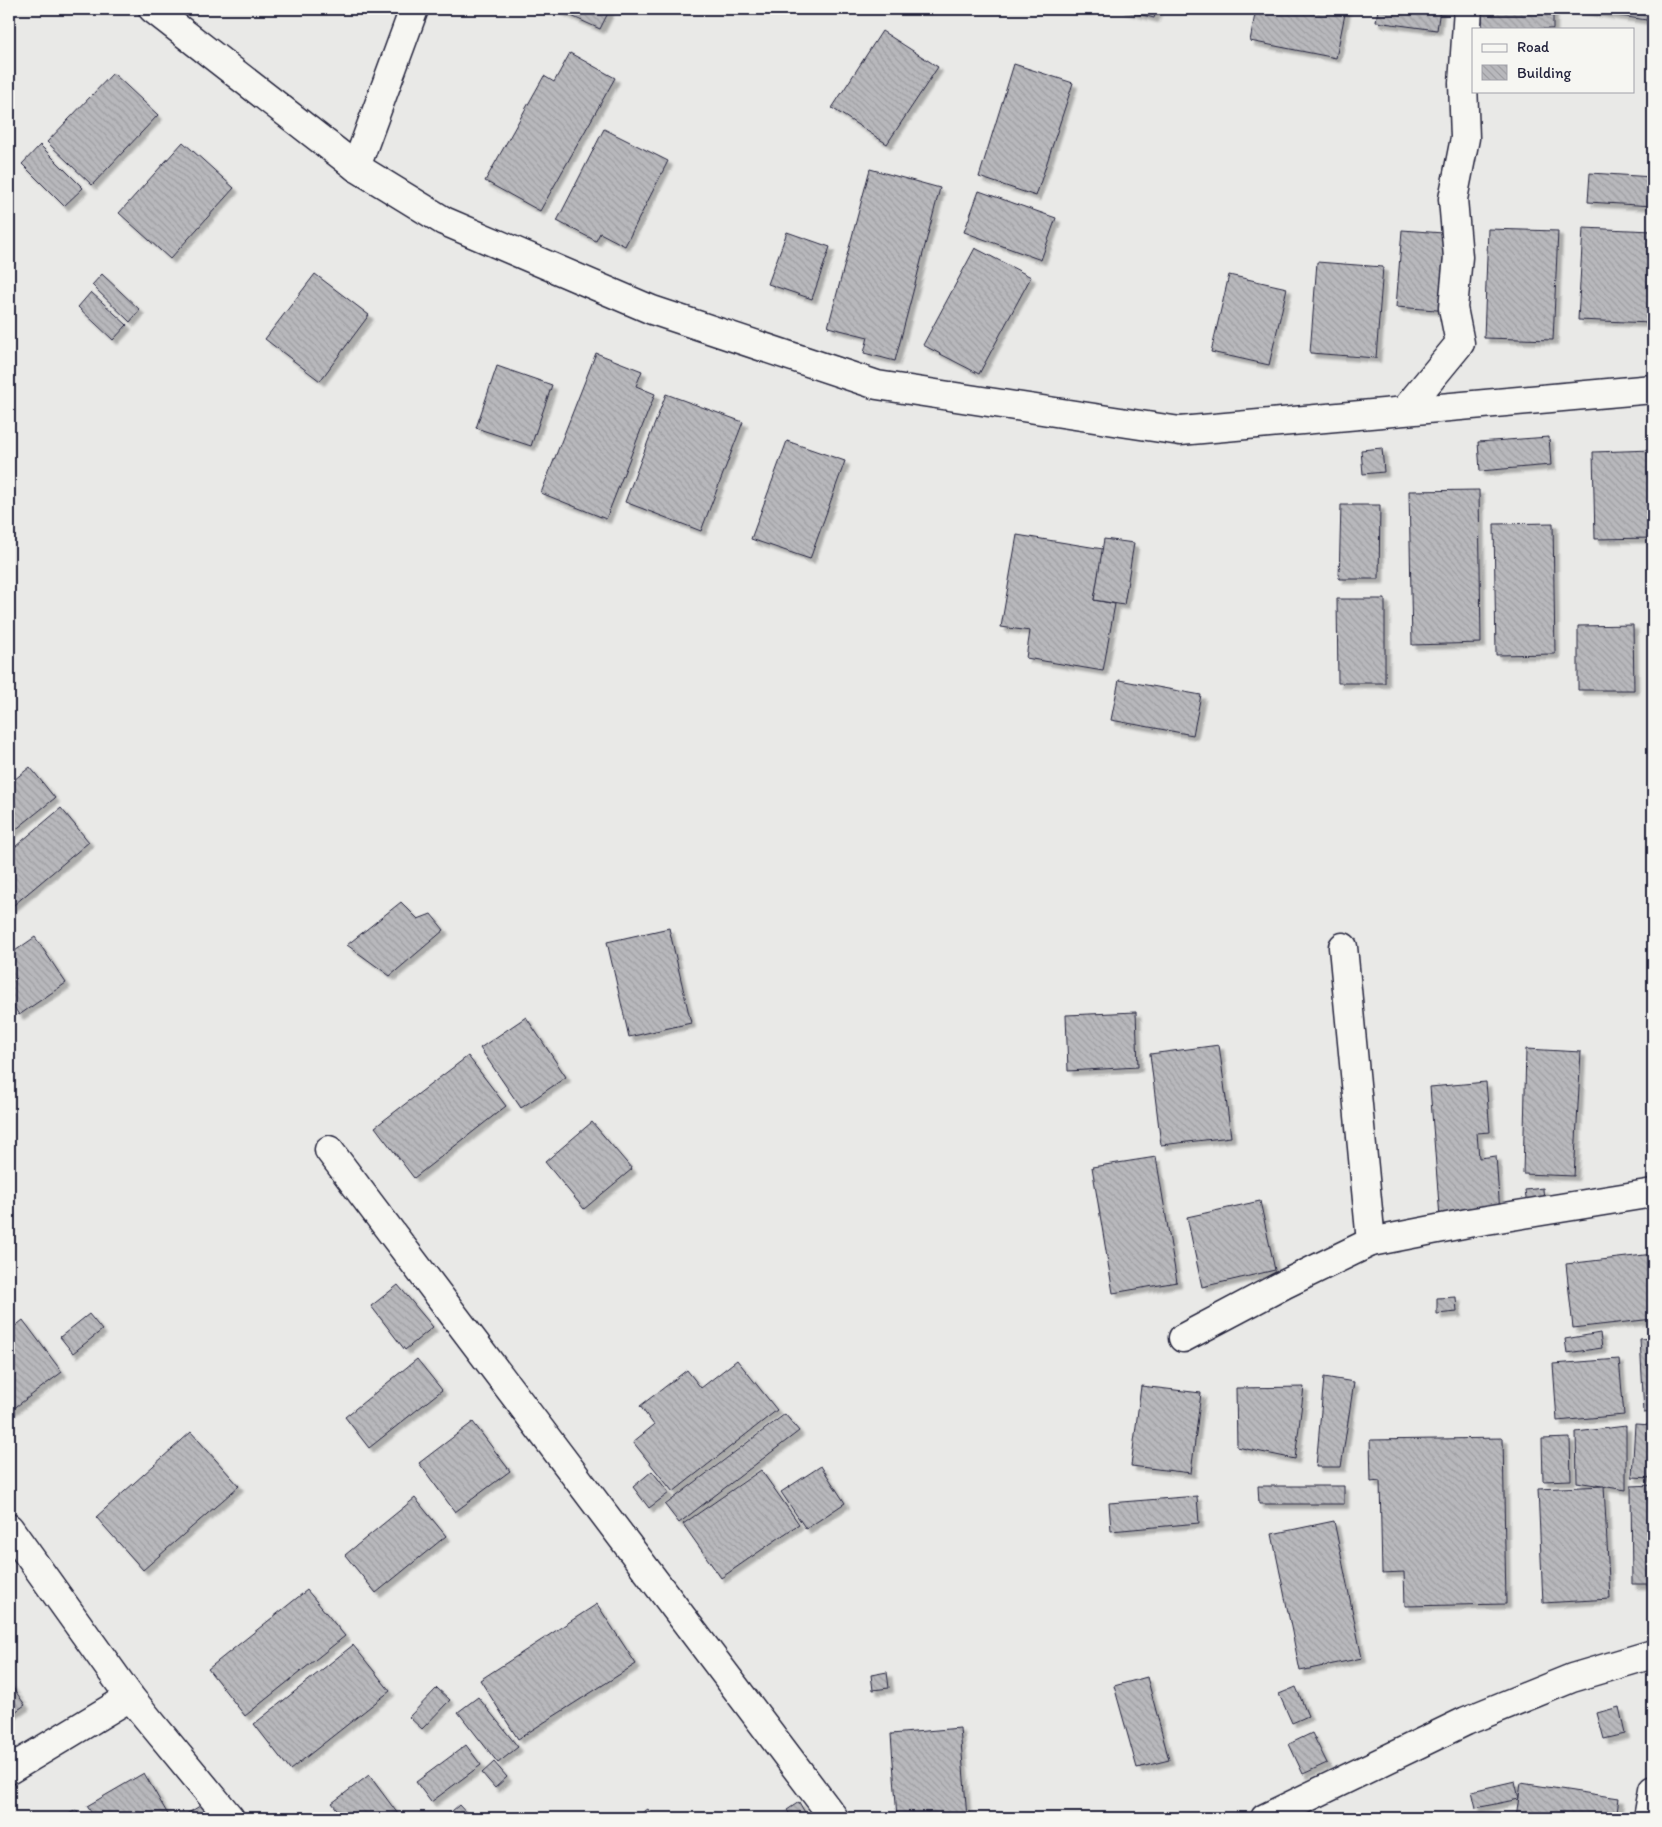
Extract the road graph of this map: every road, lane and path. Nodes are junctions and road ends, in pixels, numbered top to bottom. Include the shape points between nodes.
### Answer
1 (153, 9) edge
2 (414, 9) edge
3 (1468, 9) edge
4 (356, 167) junction
5 (1653, 389) edge
6 (1405, 410) junction
7 (1344, 947) dead end
8 (329, 1150) dead end
9 (1653, 1193) edge
10 (1370, 1242) junction
11 (1183, 1338) dead end
12 (9, 1528) edge
13 (1653, 1654) edge
14 (130, 1697) junction
15 (9, 1770) edge
16 (1653, 1790) edge
17 (230, 1818) edge
18 (834, 1818) edge
19 (1265, 1818) edge
20 (1648, 1818) edge

1 - 4 street
2 - 4 street
3 - 6 street via 1463,83 1465,138 1453,199 1458,257 1453,308 1460,343
4 - 6 street via 444,221 652,310 877,385 1180,431
5 - 6 street
7 - 10 street
8 - 18 street
9 - 10 street
10 - 11 street
12 - 14 street
13 - 19 street via 1572,1678 1466,1721
14 - 15 street
14 - 17 street
16 - 20 street

